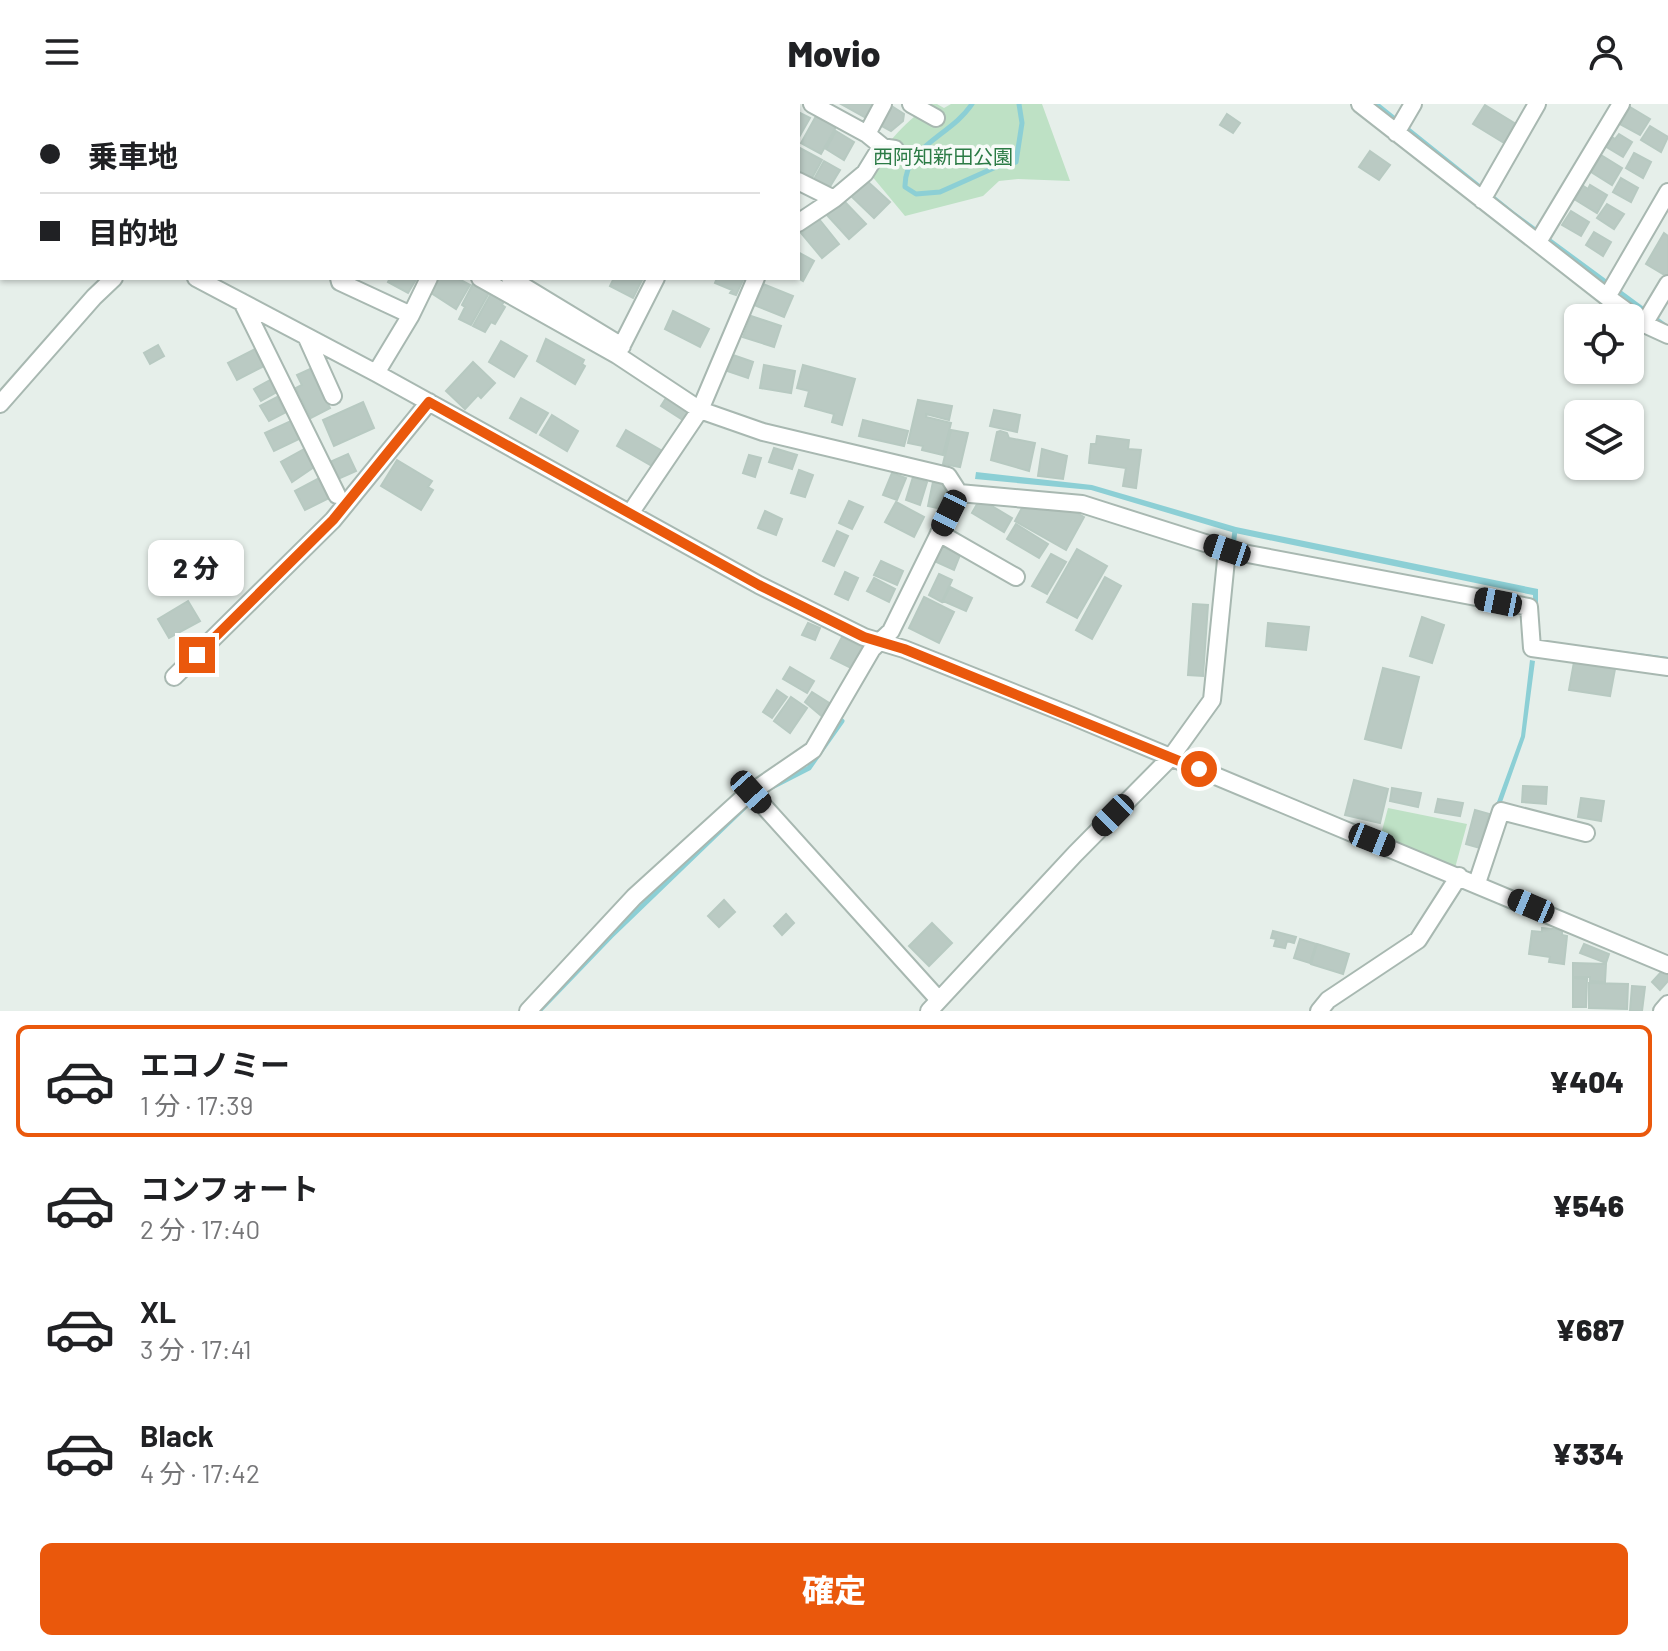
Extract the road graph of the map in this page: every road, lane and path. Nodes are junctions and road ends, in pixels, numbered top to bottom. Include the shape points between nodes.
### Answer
1 (812, 104) edge
2 (883, 104) edge
3 (911, 104) edge
4 (1360, 104) edge
5 (1537, 104) edge
6 (1621, 104) edge
7 (1410, 110) edge
8 (936, 118) dead end
9 (1397, 132) junction
10 (867, 134) junction
11 (800, 182) edge
12 (1668, 192) edge
13 (834, 199) junction
14 (1482, 199) junction
15 (800, 222) edge
16 (1541, 236) junction
17 (112, 280) edge
18 (200, 280) edge
19 (340, 280) edge
20 (428, 280) edge
21 (484, 280) edge
22 (513, 280) edge
23 (655, 280) edge
24 (755, 280) edge
25 (1668, 284) edge
26 (1607, 297) junction
27 (242, 302) junction
28 (411, 315) junction
29 (1645, 324) junction
30 (1668, 335) edge
31 (306, 336) junction
32 (620, 351) junction
33 (376, 373) junction
34 (333, 396) dead end
35 (429, 402) junction
36 (0, 404) edge
37 (700, 410) junction
38 (959, 493) junction
39 (337, 495) dead end
40 (631, 512) junction
41 (939, 533) junction
42 (1227, 550) junction
43 (1016, 577) dead end
44 (881, 642) junction
45 (1668, 667) edge
46 (174, 677) dead end
47 (1171, 757) junction
48 (751, 792) junction
49 (1586, 833) dead end
50 (1459, 876) junction
51 (1477, 883) junction
52 (1668, 965) edge
53 (1668, 1004) edge
54 (934, 1005) edge
55 (528, 1011) edge
56 (1319, 1011) edge
57 (1662, 1011) edge

1 - 10 street
2 - 10 street
3 - 8 street
4 - 9 street
5 - 14 street
6 - 16 street
7 - 9 street
9 - 14 street
10 - 13 street via 889,148
11 - 13 street
12 - 26 street
13 - 15 street
14 - 16 street
16 - 26 street
17 - 36 street
18 - 27 street
19 - 28 street
20 - 28 street
21 - 32 street
22 - 32 street
23 - 32 street
24 - 37 street
25 - 29 street
26 - 29 street
27 - 31 street
27 - 39 street
28 - 33 street
29 - 30 street
31 - 33 street
31 - 34 street
32 - 37 street
33 - 35 street
35 - 40 street
35 - 46 street via 333,520
37 - 38 street via 763,432 948,476
37 - 40 street
38 - 41 street
38 - 42 street via 1082,504
40 - 44 street via 759,585
41 - 43 street
41 - 44 street
42 - 45 street via 1529,607 1532,648
42 - 47 street via 1212,700
44 - 47 street
44 - 48 street via 813,750
47 - 50 street
47 - 54 street
48 - 54 street
48 - 55 street via 634,897
49 - 51 street via 1501,811
50 - 51 street
50 - 56 street via 1418,940
51 - 52 street
53 - 57 street

